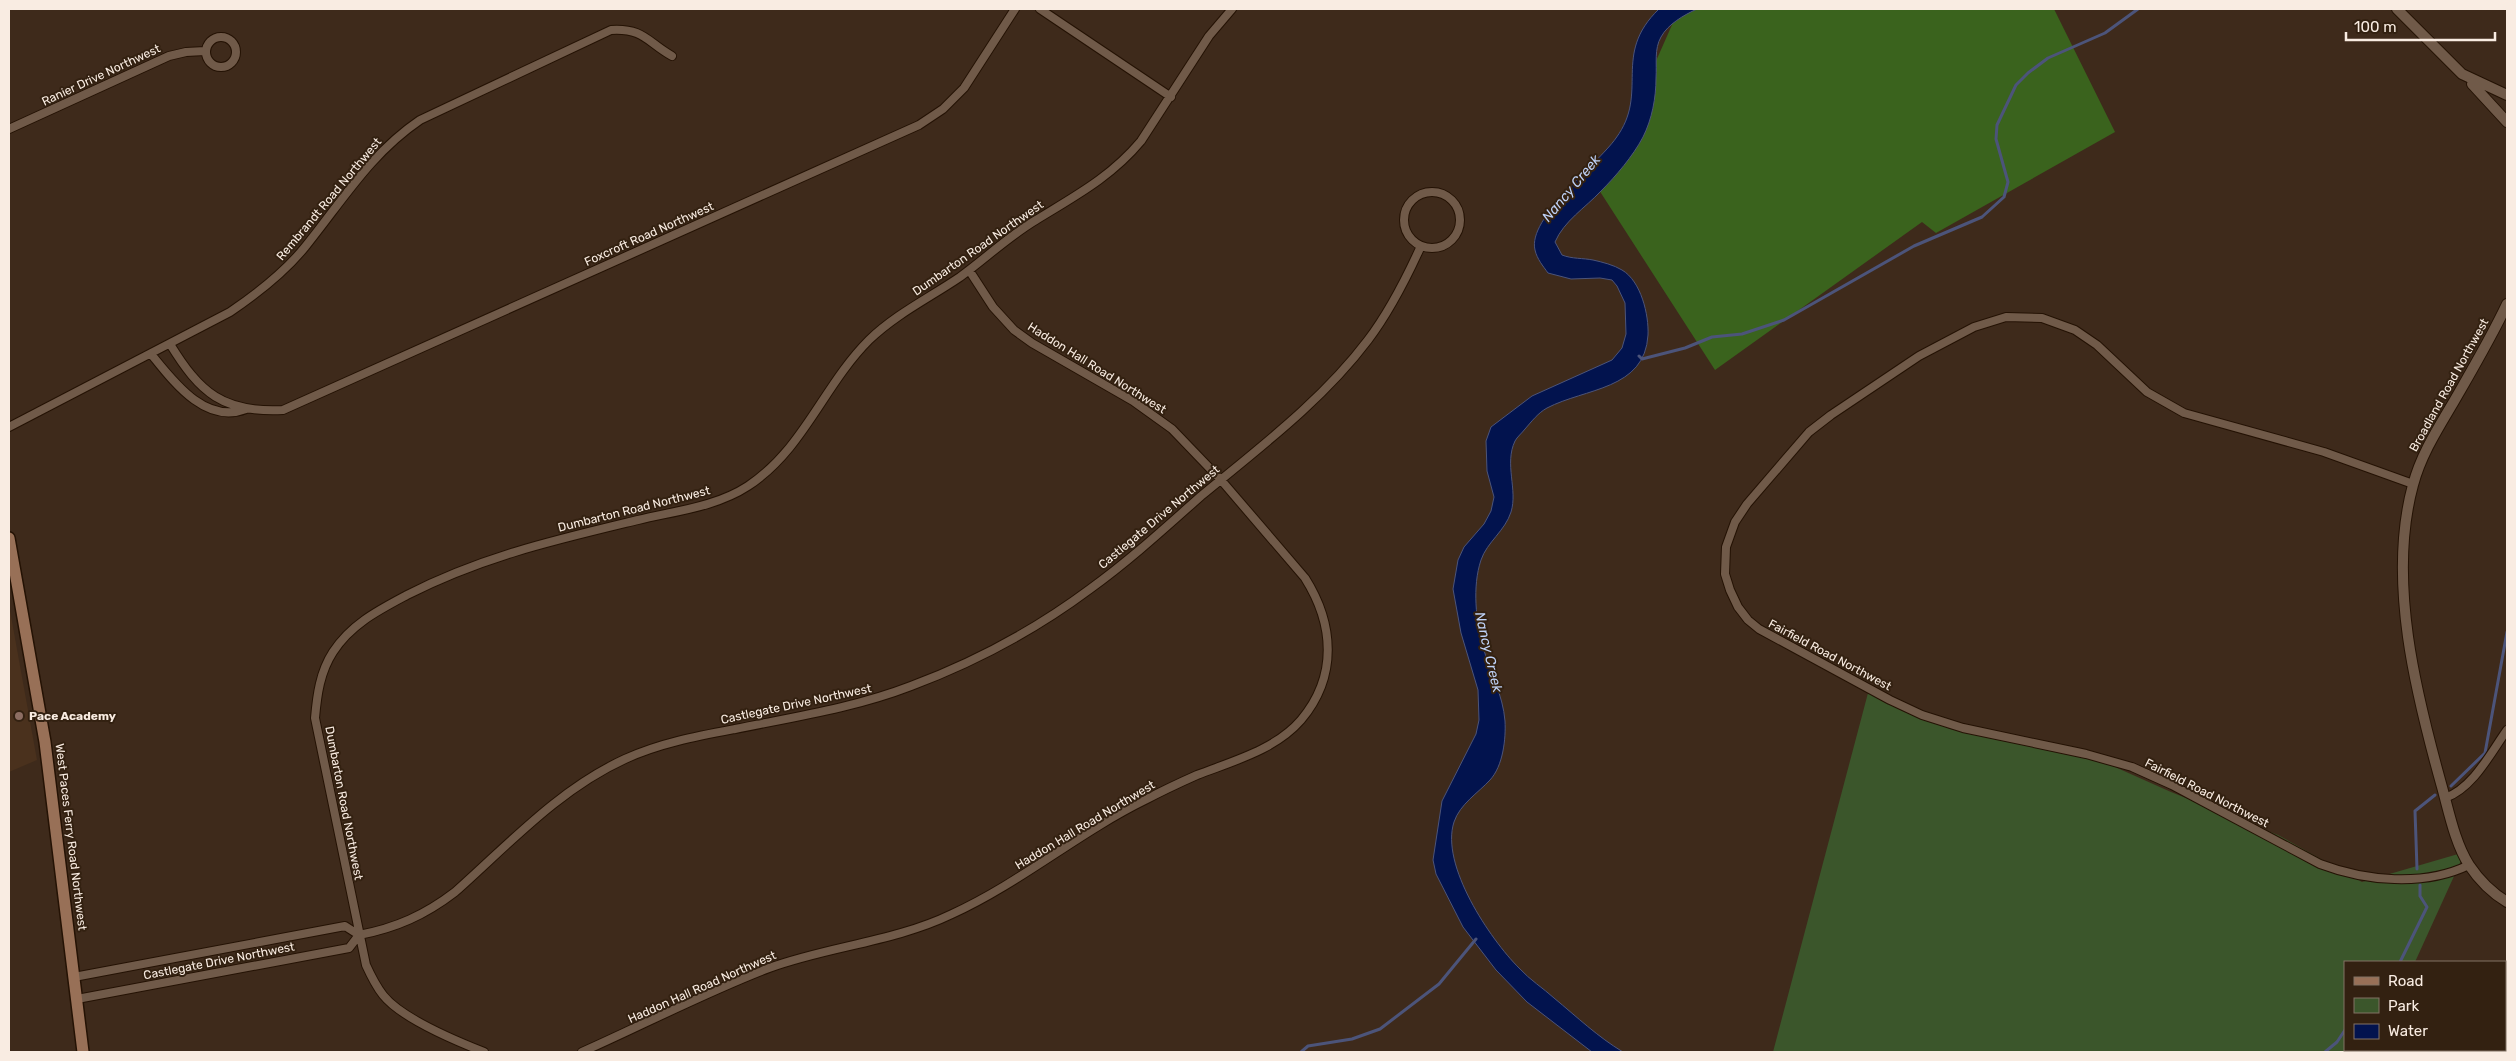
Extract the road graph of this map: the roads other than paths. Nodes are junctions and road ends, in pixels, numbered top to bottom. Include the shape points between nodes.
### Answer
1 (1015, 9) edge
2 (1040, 9) edge
3 (1232, 9) edge
4 (2397, 9) edge
5 (205, 52) junction
6 (672, 56) dead end
7 (2462, 74) junction
8 (2507, 94) edge
9 (1170, 97) junction
10 (2507, 122) edge
11 (9, 129) edge
12 (1421, 246) junction
13 (969, 270) junction
14 (2507, 304) edge
15 (170, 344) junction
16 (151, 354) junction
17 (246, 409) junction
18 (9, 426) edge
19 (1221, 480) junction
20 (2413, 484) junction
21 (9, 538) edge
22 (2507, 730) edge
23 (2445, 798) junction
24 (2469, 865) junction
25 (2507, 902) edge
26 (359, 935) junction
27 (74, 976) junction
28 (77, 999) junction
29 (83, 1052) edge
30 (484, 1052) edge
31 (582, 1052) edge

1 - 17 street, Foxcroft Road Northwest via 964,88 944,109 920,125 298,404 283,410
2 - 9 street
3 - 9 street, Dumbarton Road Northwest via 1209,36
4 - 7 street
5 - 5 street via 207,59 217,67 230,64 236,56 232,42 226,38 213,38
5 - 11 street, Ranier Drive Northwest via 169,56
6 - 15 street, Rembrandt Road Northwest via 641,33 611,30 420,120 377,154 305,247 274,280 230,312
7 - 8 street
7 - 10 street
9 - 13 street, Dumbarton Road Northwest via 1141,141 1113,171 1019,230
12 - 12 street via 1441,247 1456,236 1460,226 1458,207 1444,194 1435,192 1418,196 1406,209 1408,235
12 - 19 street, Castlegate Drive Northwest via 1388,312 1348,365 1312,402
13 - 19 street, Haddon Hall Road Northwest via 993,307 1014,330 1156,416 1187,443
13 - 26 street, Dumbarton Road Northwest via 902,313 870,340 839,375 790,450 747,487 708,504 544,542 484,561 438,579 376,611 348,634 323,673 316,718
14 - 20 street, Broadland Road Northwest via 2428,446
15 - 16 street, Rembrandt Road Northwest
15 - 17 street, Foxcroft Road Northwest via 189,375 200,386
16 - 17 street, Foxcroft Road Northwest via 174,383 200,403 233,414
16 - 18 street, Rembrandt Road Northwest
19 - 26 street, Castlegate Drive Northwest via 1092,588 1000,647 939,676 875,698 680,740 624,759 559,798 437,906 402,924
19 - 31 street, Haddon Hall Road Northwest via 1305,578 1317,596 1324,616 1328,649 1323,680 1310,708 1289,732 1264,748 1142,802 952,915 908,931 812,954 768,969
20 - 23 street, Broadland Road Northwest via 2403,537 2405,602 2420,696
20 - 24 street, Fairfield Road Northwest via 2324,452 2184,413 2147,392 2097,345 2075,330 2042,318 2006,317 1974,327 1919,356 1809,432 1770,476 1736,522 1726,547 1726,574 1738,606 1759,629 1922,715 1963,728 2086,754 2132,768 2172,785 2320,864 2345,873 2376,878 2434,877
21 - 27 main road, West Paces Ferry Road Northwest via 45,742
22 - 23 street via 2466,786
23 - 24 street, Broadland Road Northwest
24 - 25 street, Broadland Road Northwest via 2482,882
26 - 27 street, Castlegate Drive Northwest via 345,926
26 - 28 street, Castlegate Drive Northwest via 349,948
26 - 30 street via 373,981 396,1008
27 - 28 main road, West Paces Ferry Road Northwest
28 - 29 main road, West Paces Ferry Road Northwest

